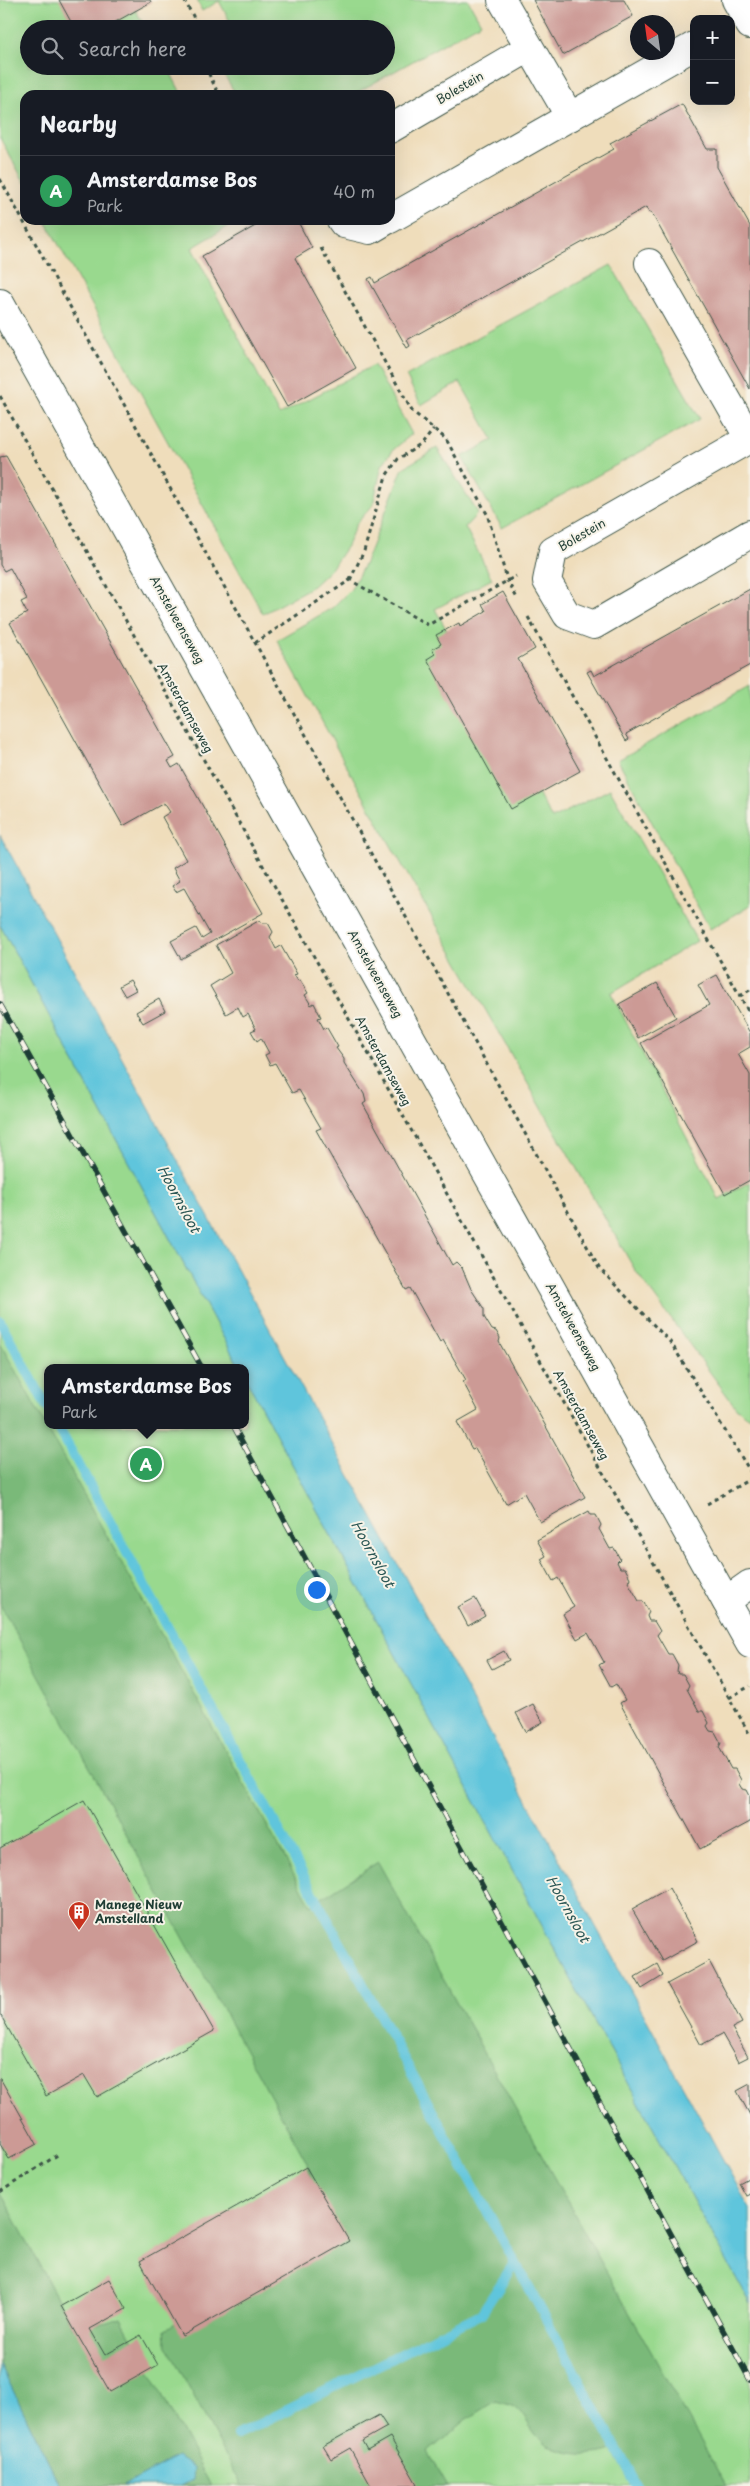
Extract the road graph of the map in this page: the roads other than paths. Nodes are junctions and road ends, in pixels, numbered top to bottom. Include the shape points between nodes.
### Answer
1 (502, 0) edge
2 (529, 48) junction
3 (690, 48) edge
4 (570, 117) junction
5 (395, 126) edge
6 (395, 216) edge
7 (348, 225) edge
8 (379, 225) edge
9 (649, 263) dead end
10 (0, 303) edge
11 (750, 439) edge
12 (750, 534) edge
13 (750, 1584) edge
14 (726, 1601) junction
15 (750, 1644) edge

1 - 2 main road
2 - 4 main road
2 - 5 main road, Bolestein
3 - 4 main road
4 - 6 main road
7 - 8 main road via 370,230
9 - 11 main road, Bolestein
10 - 14 main road, Amstelveenseweg
11 - 12 main road, Bolestein via 553,551 547,581 567,615 594,625
13 - 14 main road
14 - 15 main road, Amstelveenseweg

